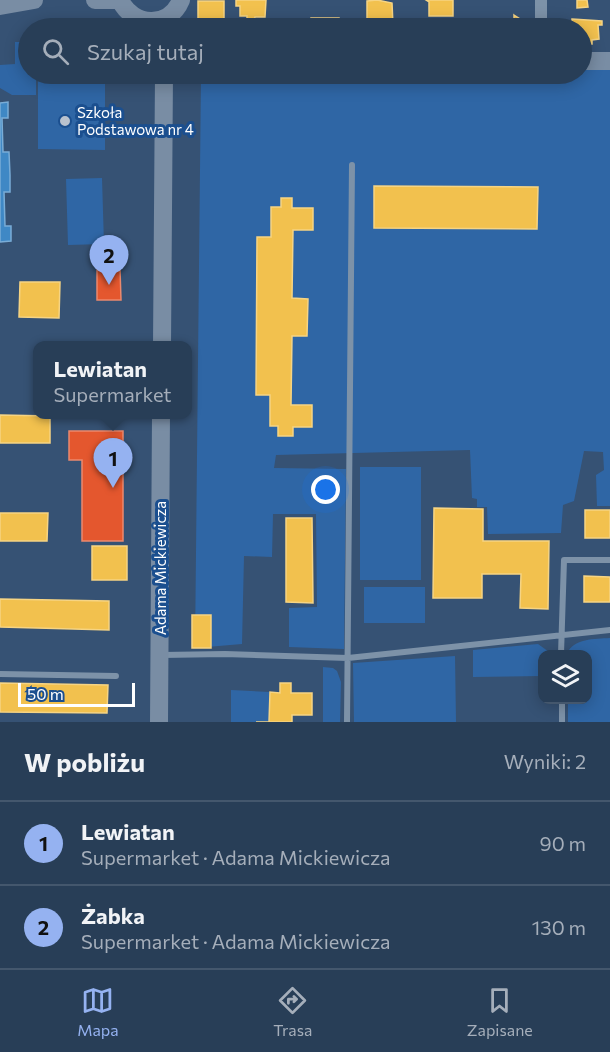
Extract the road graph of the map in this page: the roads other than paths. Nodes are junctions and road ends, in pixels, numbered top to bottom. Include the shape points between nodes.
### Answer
1 (34, 0) edge
2 (95, 0) edge
3 (120, 0) edge
4 (181, 0) edge
5 (541, 0) edge
6 (0, 6) edge
7 (136, 18) edge
8 (171, 18) edge
9 (541, 18) edge
10 (592, 61) edge
11 (610, 61) edge
12 (164, 84) edge
13 (352, 165) dead end
14 (162, 341) edge
15 (161, 419) edge
16 (610, 560) edge
17 (610, 630) edge
18 (561, 634) junction
19 (561, 650) edge
20 (159, 656) junction
21 (348, 658) junction
22 (0, 674) edge
23 (116, 676) dead end
24 (562, 704) edge
25 (159, 722) edge
26 (347, 722) edge
27 (562, 722) edge

1 - 6 street
2 - 3 street
3 - 7 street
4 - 8 street
5 - 9 street
10 - 11 street
12 - 14 street
13 - 21 lane
15 - 20 street, Adama Mickiewicza
16 - 18 lane via 564,560
17 - 18 lane
18 - 19 lane
18 - 21 lane
20 - 21 lane
20 - 25 street, Adama Mickiewicza
21 - 26 lane
22 - 23 lane
24 - 27 lane

